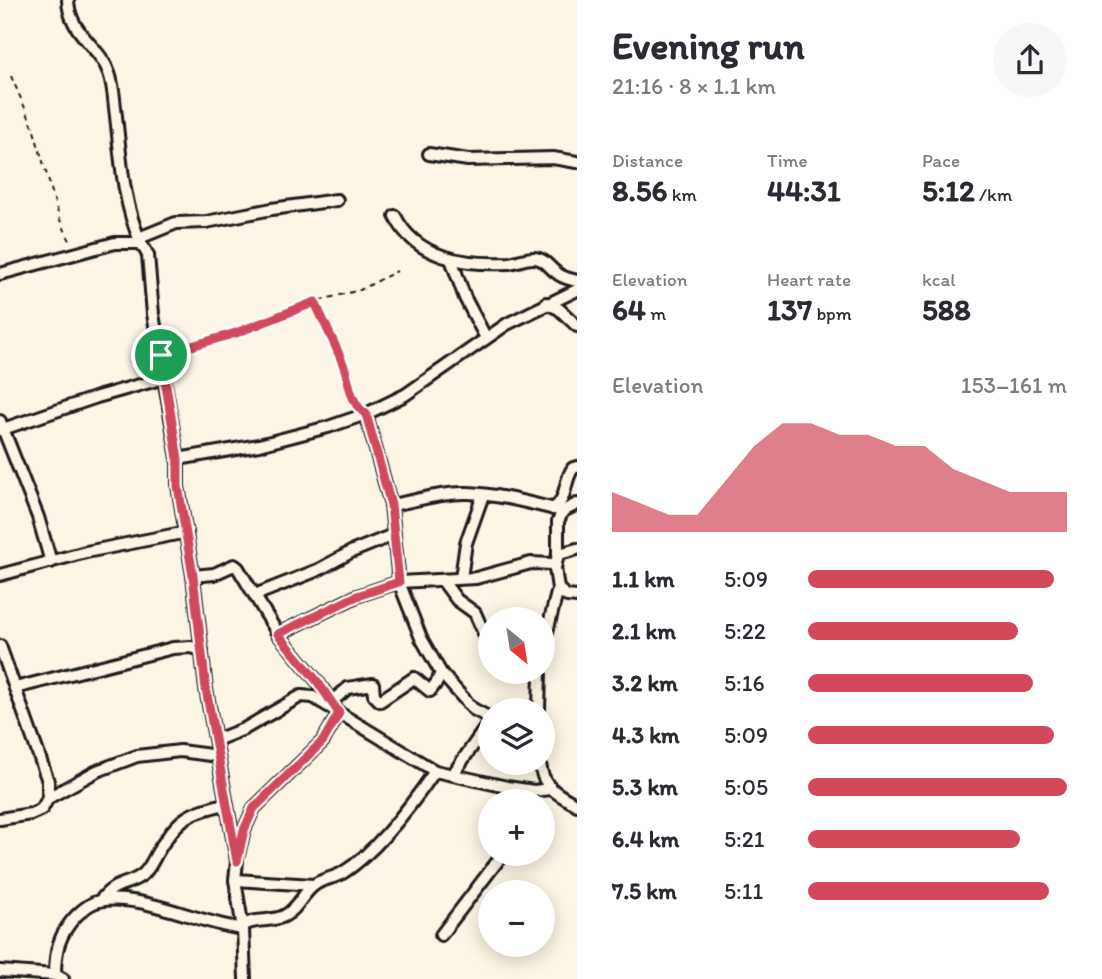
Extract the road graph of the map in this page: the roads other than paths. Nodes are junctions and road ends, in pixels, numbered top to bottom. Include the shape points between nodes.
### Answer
1 (68, 0) edge
2 (429, 154) dead end
3 (577, 162) edge
4 (337, 200) dead end
5 (395, 216) dead end
6 (140, 240) junction
7 (451, 259) junction
8 (0, 274) edge
9 (577, 281) edge
10 (577, 290) edge
11 (546, 303) junction
12 (577, 326) edge
13 (486, 338) junction
14 (164, 377) junction
15 (366, 414) junction
16 (1, 427) edge
17 (178, 459) junction
18 (577, 467) edge
19 (483, 495) junction
20 (577, 504) edge
21 (391, 505) junction
22 (558, 510) junction
23 (187, 532) junction
24 (393, 535) junction
25 (577, 549) edge
26 (558, 551) junction
27 (51, 562) junction
28 (555, 568) junction
29 (0, 575) edge
30 (193, 576) junction
31 (461, 578) junction
32 (442, 580) junction
33 (399, 582) junction
34 (558, 589) junction
35 (255, 596) junction
36 (577, 597) edge
37 (553, 607) edge
38 (478, 620) edge
39 (278, 634) junction
40 (0, 646) edge
41 (202, 650) junction
42 (441, 673) junction
43 (15, 688) junction
44 (331, 702) junction
45 (478, 712) edge
46 (339, 713) junction
47 (478, 738) edge
48 (216, 740) junction
49 (218, 756) junction
50 (435, 771) junction
51 (453, 774) junction
52 (542, 775) edge
53 (510, 789) edge
54 (550, 789) edge
55 (555, 792) edge
56 (48, 798) junction
57 (225, 804) junction
58 (577, 805) edge
59 (0, 819) edge
60 (237, 861) junction
61 (494, 866) edge
62 (235, 880) junction
63 (314, 884) junction
64 (101, 900) junction
65 (243, 928) junction
66 (441, 935) dead end
67 (0, 971) edge
68 (59, 977) edge
69 (245, 979) edge

1 - 6 street via 78,32 106,62 112,81 125,195
2 - 3 street via 468,160 553,158
4 - 6 street via 176,223
5 - 7 street via 408,238
6 - 8 street
6 - 14 street via 148,255
7 - 9 street via 507,263 538,258 560,276
7 - 13 street
10 - 11 street
11 - 12 street
11 - 13 street
13 - 15 street via 405,395
14 - 16 street
14 - 17 street
15 - 17 street via 259,445
15 - 21 street
16 - 27 street
17 - 23 street
18 - 22 street via 569,472
19 - 21 street via 465,493
19 - 22 street
19 - 31 street via 466,543
20 - 22 street
21 - 24 street
22 - 26 street
23 - 27 street
23 - 30 street
24 - 33 street
24 - 35 street
25 - 26 street
26 - 28 street
27 - 29 street
28 - 31 street via 531,563
28 - 34 street
30 - 35 street via 214,574 234,565
30 - 41 street
31 - 32 street
32 - 33 street
32 - 38 street
33 - 39 street via 357,596
33 - 42 street
34 - 36 street
34 - 37 street
35 - 39 street
39 - 44 street
40 - 43 street
41 - 43 street via 173,648
41 - 48 street
42 - 44 street via 430,691 414,678 380,701 373,684 348,688
42 - 45 street
43 - 56 street via 48,781
44 - 46 street
46 - 48 street via 313,697 301,696
46 - 50 street
46 - 60 street via 323,741 254,808
47 - 51 street
48 - 49 street
49 - 56 street via 180,751 137,756 97,771
49 - 57 street
50 - 51 street
50 - 63 street via 365,855 345,872
51 - 53 street
52 - 54 street
55 - 58 street
56 - 59 street via 31,814
57 - 60 street
57 - 64 street via 181,819 144,874 113,888
60 - 62 street
61 - 66 street
62 - 63 street
62 - 65 street
63 - 65 street via 297,907 282,917 251,920
64 - 65 street via 126,901 220,927
64 - 68 street via 82,910 63,929 55,958
65 - 69 street
67 - 68 street

